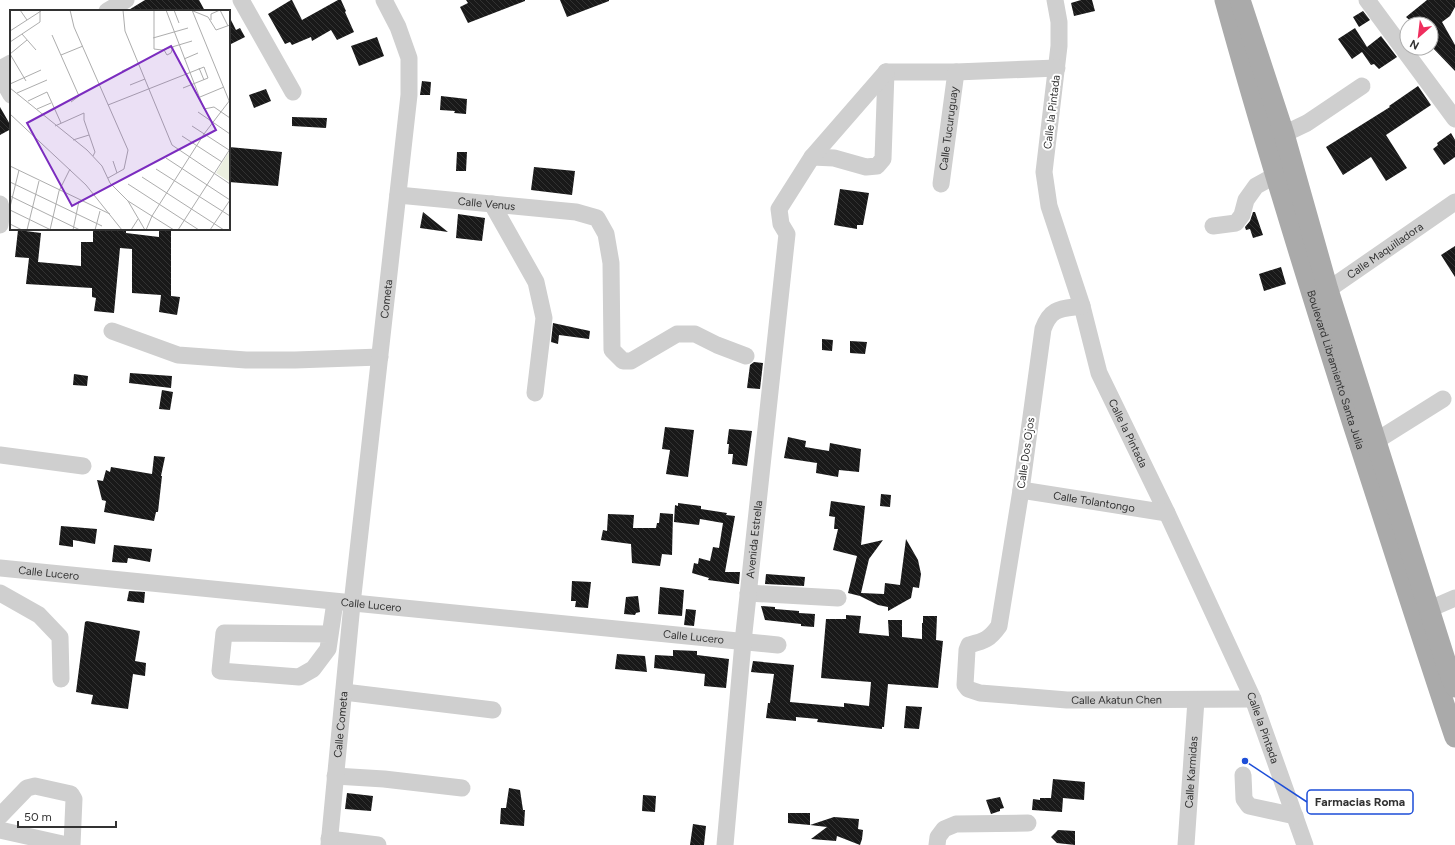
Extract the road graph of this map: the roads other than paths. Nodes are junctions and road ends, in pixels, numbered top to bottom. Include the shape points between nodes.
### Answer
1 (126, 0) edge
2 (241, 0) edge
3 (384, 0) edge
4 (1055, 0) edge
5 (1225, 0) edge
6 (1240, 0) edge
7 (1376, 4) edge
8 (107, 8) edge
9 (10, 63) edge
10 (0, 68) edge
11 (1057, 68) junction
12 (886, 72) junction
13 (956, 72) junction
14 (0, 74) edge
15 (1362, 86) dead end
16 (293, 92) dead end
17 (10, 93) edge
18 (1455, 120) edge
19 (1284, 134) junction
20 (812, 157) junction
21 (1276, 175) junction
22 (941, 184) dead end
23 (398, 195) junction
24 (1455, 202) edge
25 (0, 204) edge
26 (492, 204) junction
27 (0, 225) edge
28 (1213, 226) dead end
29 (1321, 295) junction
30 (1082, 306) junction
31 (112, 331) dead end
32 (380, 356) junction
33 (746, 356) dead end
34 (535, 393) dead end
35 (1443, 399) dead end
36 (1376, 440) junction
37 (0, 455) edge
38 (83, 466) dead end
39 (1021, 490) junction
40 (1167, 513) junction
41 (0, 568) edge
42 (0, 593) edge
43 (748, 593) junction
44 (838, 598) dead end
45 (1455, 598) edge
46 (335, 602) junction
47 (352, 604) junction
48 (1422, 612) junction
49 (330, 634) junction
50 (743, 642) junction
51 (778, 645) dead end
52 (61, 679) dead end
53 (1455, 686) edge
54 (344, 692) junction
55 (980, 693) joint
56 (1253, 699) junction
57 (1196, 700) junction
58 (493, 710) dead end
59 (1455, 738) edge
60 (1243, 775) dead end
61 (336, 776) junction
62 (462, 788) dead end
63 (0, 816) edge
64 (1295, 816) junction
65 (1028, 823) dead end
66 (0, 830) edge
67 (938, 841) edge
68 (329, 842) edge
69 (67, 845) edge
70 (72, 845) edge
71 (378, 845) edge
72 (727, 845) edge
73 (1186, 845) edge
74 (1305, 845) edge

1 - 8 street
2 - 16 street
3 - 23 street, Cometa via 398,27 409,58 409,95
4 - 11 street, Calle la Pintada via 1059,22
5 - 21 main road, Boulevard Libramiento Santa Julia
6 - 19 main road, Boulevard Libramiento Santa Julia
7 - 18 street
9 - 10 street
11 - 13 street, Calle Tucuruguay
11 - 30 street, Calle la Pintada via 1044,172 1046,192
12 - 13 street, Calle Tucuruguay
12 - 20 street
12 - 20 street via 884,149 883,159 877,166 866,166 834,158
13 - 22 street, Calle Tucuruguay
14 - 17 street
15 - 19 street via 1307,123
19 - 29 main road, Boulevard Libramiento Santa Julia
20 - 43 street, Avenida Estrella via 779,209 781,224 787,234
21 - 28 street via 1256,186 1246,200 1242,215 1236,223
21 - 29 main road, Boulevard Libramiento Santa Julia
23 - 26 street, Calle Venus
23 - 32 street, Cometa
24 - 29 street, Calle Maquilladora
25 - 27 street
26 - 33 street, Calle Venus via 576,212 597,218 606,234 611,263 612,350 623,360 631,361 677,334 695,334
26 - 34 street via 536,282 544,318
29 - 36 main road, Boulevard Libramiento Santa Julia
29 - 48 main road, Boulevard Libramiento Santa Julia
30 - 39 street, Calle Dos Ojos via 1052,312 1043,329
30 - 40 street, Calle la Pintada via 1099,373
31 - 32 street via 178,355 246,360
32 - 47 street, Cometa
35 - 36 street
36 - 48 main road, Boulevard Libramiento Santa Julia
37 - 38 street
39 - 40 street, Calle Tolantongo
39 - 55 street, Calle Dos Ojos via 999,626 987,640 968,645 965,685 968,689
40 - 56 street, Calle la Pintada
41 - 46 street, Calle Lucero
42 - 52 street via 39,615 60,637
43 - 44 street
43 - 50 street, Avenida Estrella
45 - 48 street
46 - 47 street, Calle Lucero
46 - 49 street
47 - 50 street, Calle Lucero
47 - 54 street, Calle Cometa
48 - 53 main road, Boulevard Libramiento Santa Julia
48 - 59 main road, Boulevard Libramiento Santa Julia
49 - 49 street via 328,649 313,669 299,677 220,671 224,633
50 - 51 street, Calle Lucero
50 - 72 street, Avenida Estrella
54 - 58 street
54 - 61 street, Calle Cometa
55 - 57 street, Calle Akatun Chen via 1068,700
56 - 57 street, Calle Akatun Chen
56 - 64 street, Calle la Pintada
57 - 73 street, Calle Karmidas
60 - 64 street via 1244,799 1249,806
61 - 62 street
61 - 68 street, Calle Cometa
63 - 70 street via 28,788 35,786 71,794 74,799
64 - 74 street, Calle la Pintada
65 - 67 street via 956,824 944,829
66 - 69 street
68 - 71 street

